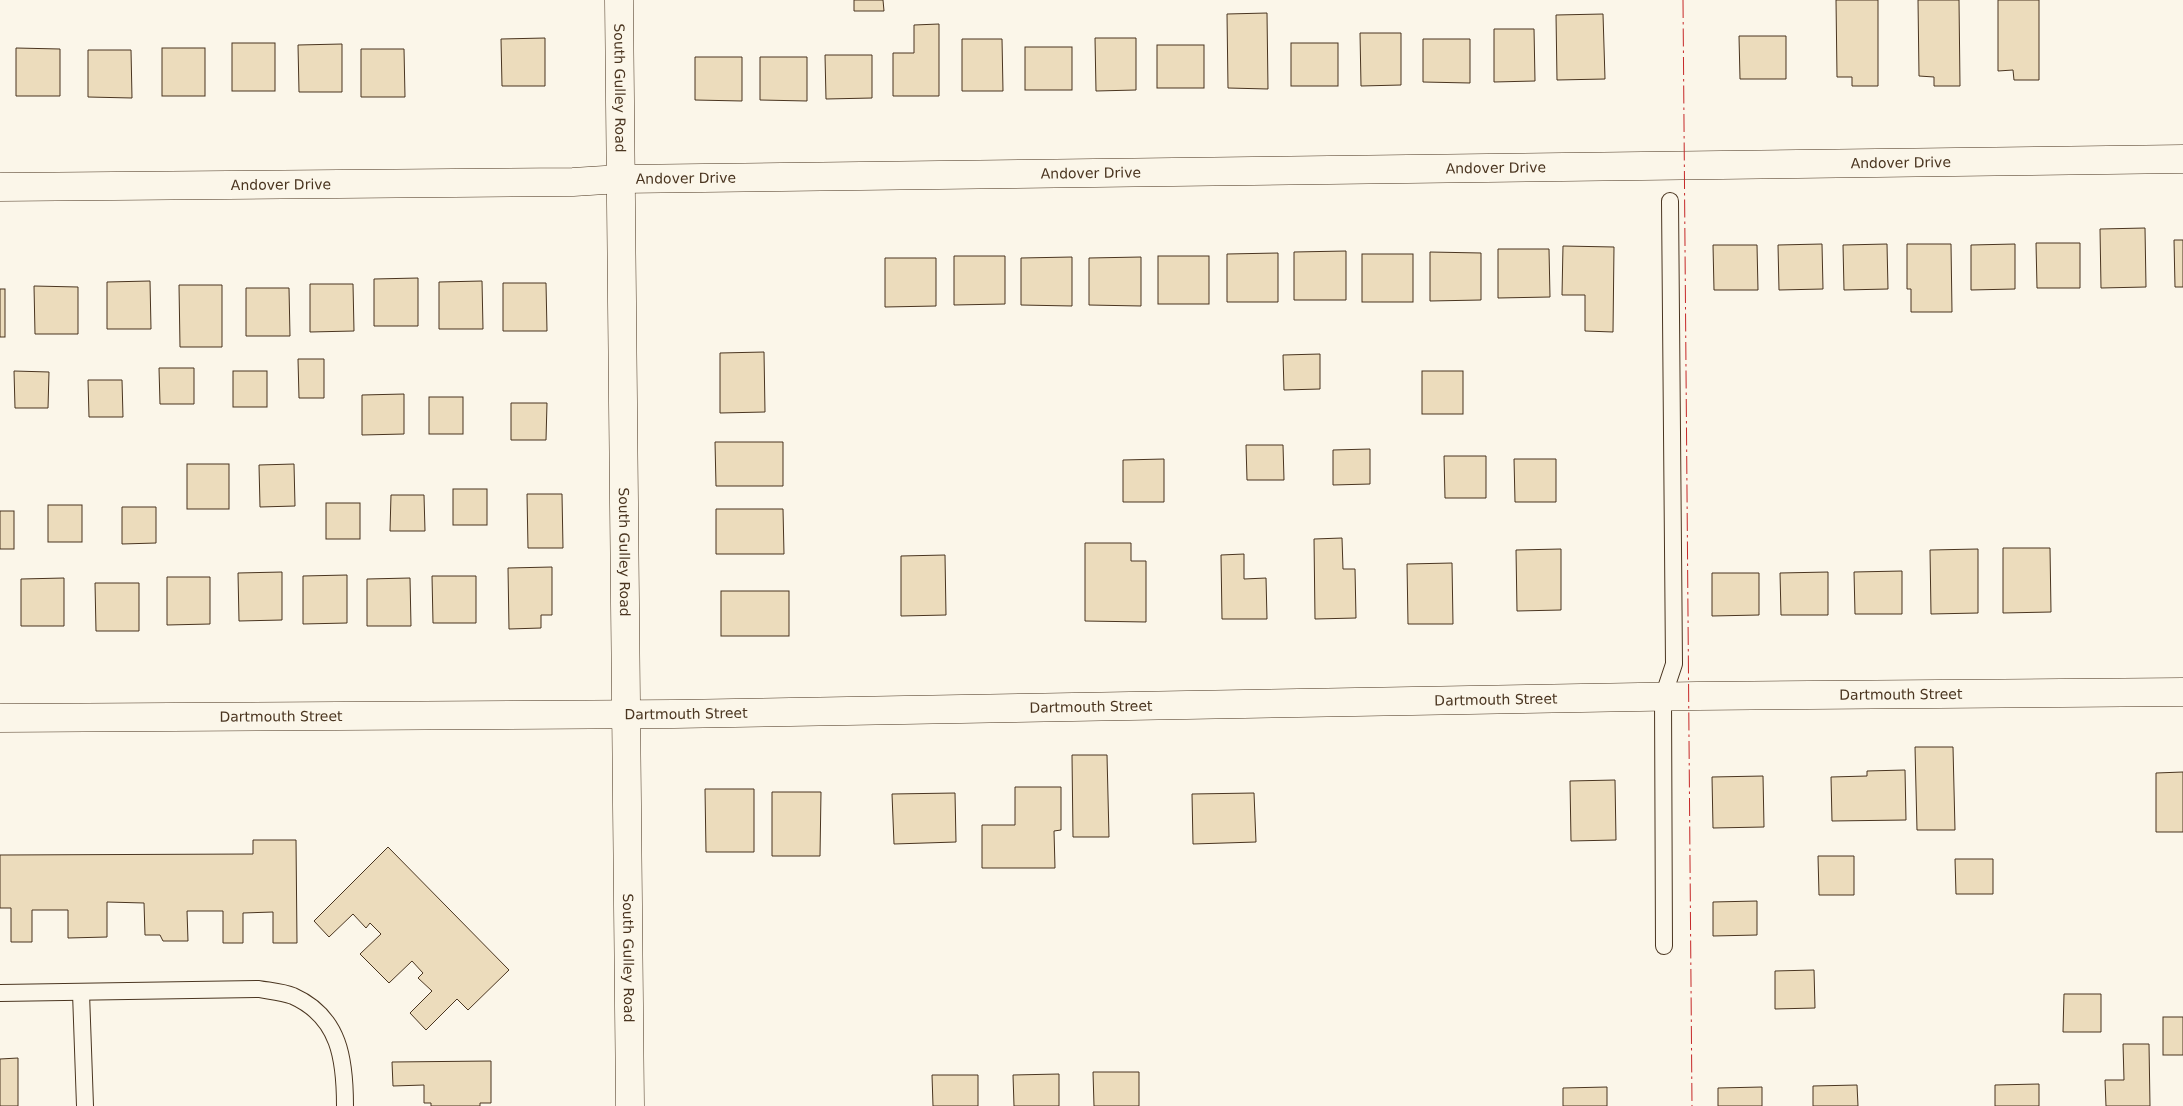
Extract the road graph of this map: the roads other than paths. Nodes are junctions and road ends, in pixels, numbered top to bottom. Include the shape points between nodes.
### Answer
1 (620, 0) edge
2 (2183, 159) edge
3 (621, 179) junction
4 (0, 187) edge
5 (1670, 201) dead end
6 (2183, 692) edge
7 (1663, 697) junction
8 (627, 714) junction
9 (0, 718) edge
10 (1664, 946) dead end
11 (0, 993) edge
12 (81, 993) junction
13 (85, 1106) edge
14 (345, 1106) edge
15 (630, 1106) edge

1 - 3 street, South Gulley Road
2 - 3 street, Andover Drive
3 - 4 street, Andover Drive
3 - 8 street, South Gulley Road
5 - 7 lane via 1674,664
6 - 7 street, Dartmouth Street
7 - 8 street, Dartmouth Street
7 - 10 lane
8 - 9 street, Dartmouth Street
8 - 15 street, South Gulley Road
11 - 12 lane
12 - 13 lane
12 - 14 lane via 259,990 292,995 321,1013 336,1036 345,1075

